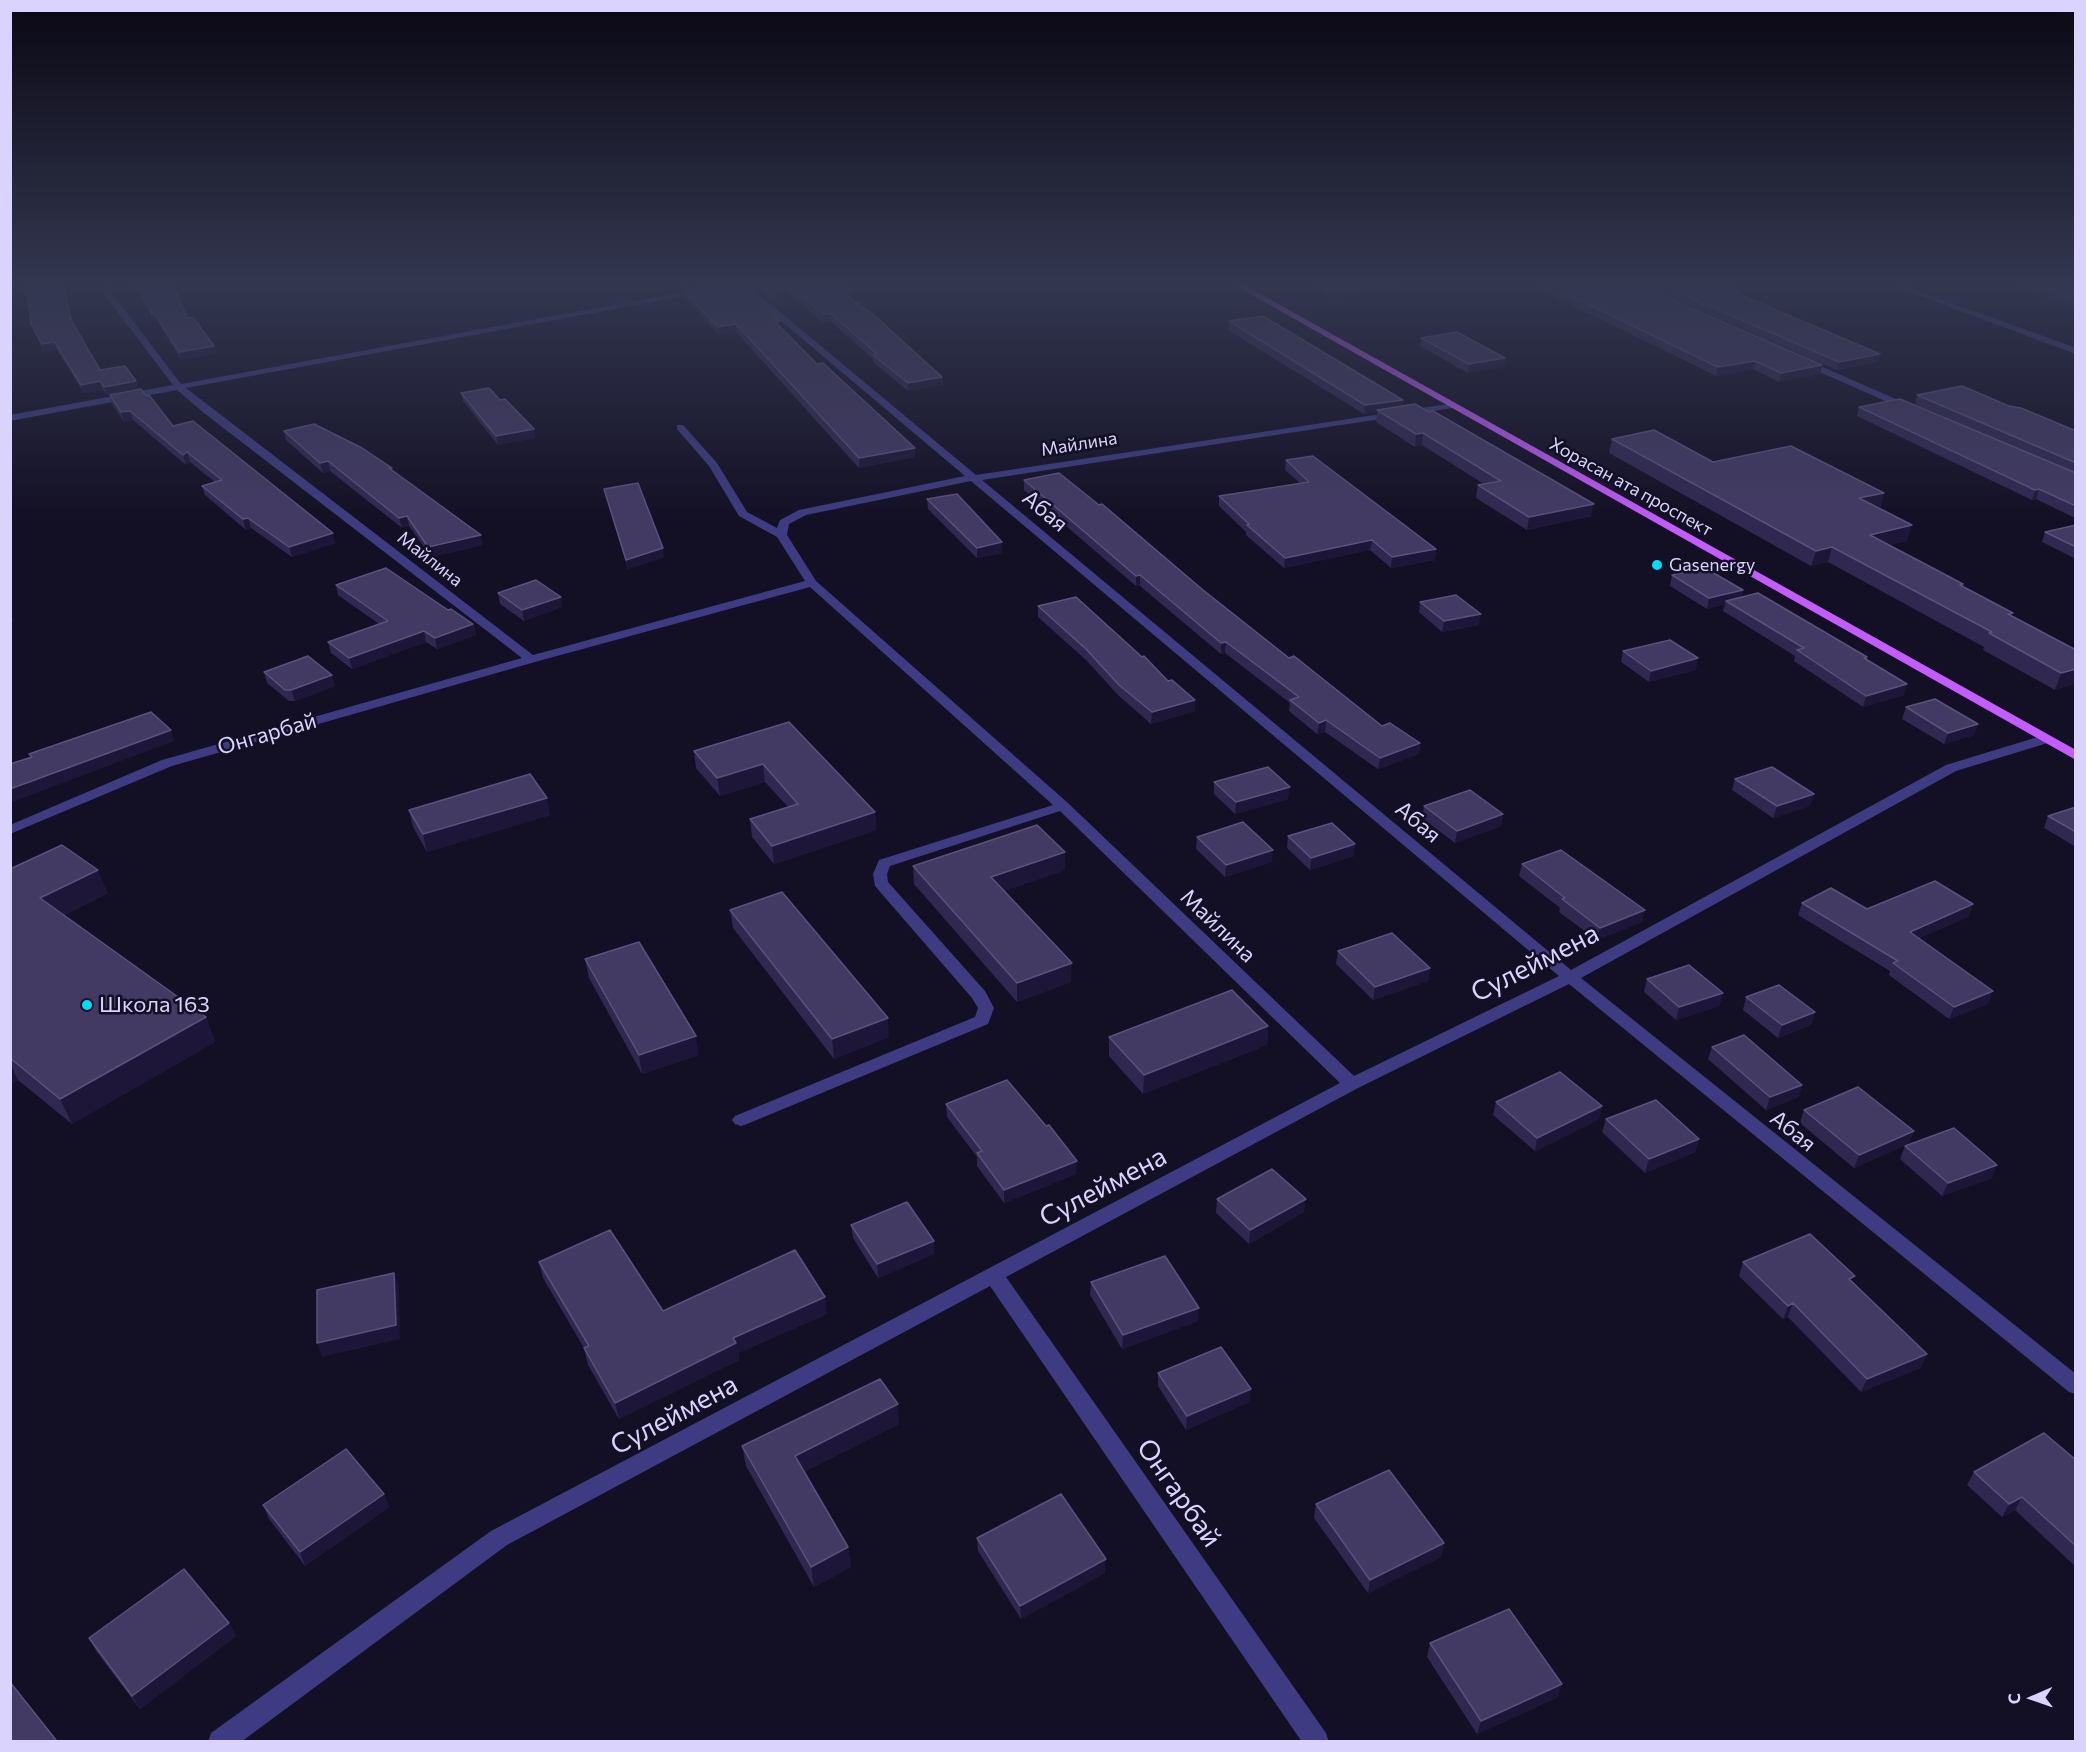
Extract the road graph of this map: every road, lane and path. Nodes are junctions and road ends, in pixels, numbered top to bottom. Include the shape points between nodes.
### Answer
1 (161, 364) edge
2 (301, 364) edge
3 (837, 364) edge
4 (1379, 364) edge
5 (1807, 364) edge
6 (178, 386) junction
7 (1452, 405) junction
8 (1924, 415) edge
9 (10, 418) edge
10 (680, 427) dead end
11 (973, 478) junction
12 (782, 535) junction
13 (812, 583) junction
14 (531, 659) junction
15 (2046, 739) junction
16 (2076, 756) edge
17 (1063, 806) junction
18 (10, 830) edge
19 (1570, 977) junction
20 (1352, 1084) junction
21 (741, 1120) dead end
22 (994, 1276) junction
23 (2076, 1386) edge
24 (220, 1742) edge
25 (1317, 1742) edge

1 - 6 street, Майлина
2 - 6 street
3 - 11 street, Абая
4 - 7 main road, Хорасан ата проспект
5 - 8 street
6 - 9 street
6 - 14 street, Майлина
7 - 11 street, Майлина
7 - 15 main road, Хорасан ата проспект
10 - 12 street via 713,465 743,514
11 - 12 street, Майлина via 803,512 784,522
11 - 19 street, Абая
12 - 13 street, Майлина
13 - 14 street
13 - 17 street, Майлина
14 - 18 street, Онгарбай via 167,763
15 - 16 main road, Хорасан ата проспект
15 - 19 street, Сулеймена via 1951,768
17 - 20 street, Майлина
17 - 21 street via 884,863 880,883 979,995 986,1008 982,1020
19 - 20 street, Сулеймена
19 - 23 street, Абая
20 - 22 street, Сулеймена
22 - 24 street, Сулеймена via 499,1538
22 - 25 street, Онгарбай

